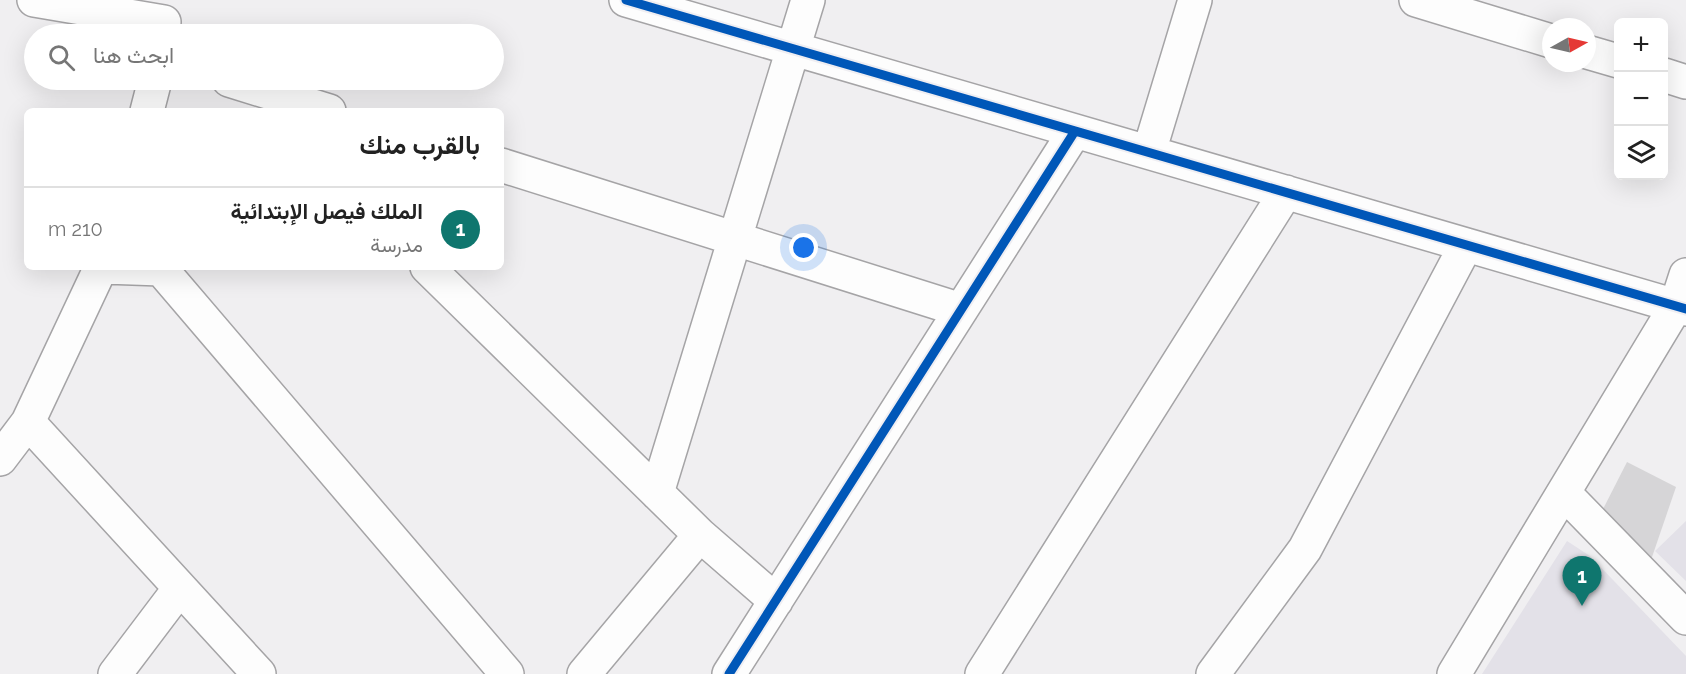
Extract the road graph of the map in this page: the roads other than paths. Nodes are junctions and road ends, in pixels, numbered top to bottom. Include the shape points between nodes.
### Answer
1 (34, 0) edge
2 (626, 0) edge
3 (808, 0) edge
4 (1195, 0) edge
5 (1416, 0) edge
6 (164, 19) edge
7 (1542, 38) edge
8 (793, 49) junction
9 (1596, 55) edge
10 (1614, 60) edge
11 (1668, 76) edge
12 (1686, 82) edge
13 (152, 90) edge
14 (244, 90) edge
15 (262, 90) edge
16 (148, 108) edge
17 (264, 108) edge
18 (319, 108) edge
19 (1075, 131) junction
20 (1149, 152) junction
21 (504, 166) edge
22 (1286, 192) junction
23 (735, 239) junction
24 (1466, 245) junction
25 (101, 270) edge
26 (163, 270) edge
27 (430, 270) edge
28 (1686, 275) edge
29 (1681, 307) edge
30 (961, 310) junction
31 (28, 422) junction
32 (0, 459) edge
33 (657, 493) junction
34 (1564, 493) junction
35 (700, 535) junction
36 (180, 588) junction
37 (776, 601) junction
38 (1686, 618) edge
39 (740, 670) edge
40 (115, 674) edge
41 (259, 674) edge
42 (507, 674) edge
43 (585, 674) edge
44 (982, 674) edge
45 (1213, 674) edge
46 (1454, 674) edge

1 - 6 street
2 - 8 street
3 - 8 street
4 - 20 street
5 - 7 street
8 - 19 street
8 - 23 street
9 - 10 street
11 - 12 street
13 - 16 street
14 - 17 street
15 - 18 street
19 - 20 street
19 - 30 street
20 - 22 street
21 - 23 street
22 - 24 street
22 - 44 street
23 - 30 street
23 - 33 street
24 - 29 street
24 - 45 street via 1305,549
25 - 31 street
26 - 42 street
27 - 33 street
28 - 29 street
29 - 34 street
30 - 37 street
31 - 32 street
31 - 36 street
33 - 35 street
34 - 38 street
34 - 46 street
35 - 37 street
35 - 43 street
36 - 40 street
36 - 41 street
37 - 39 street

